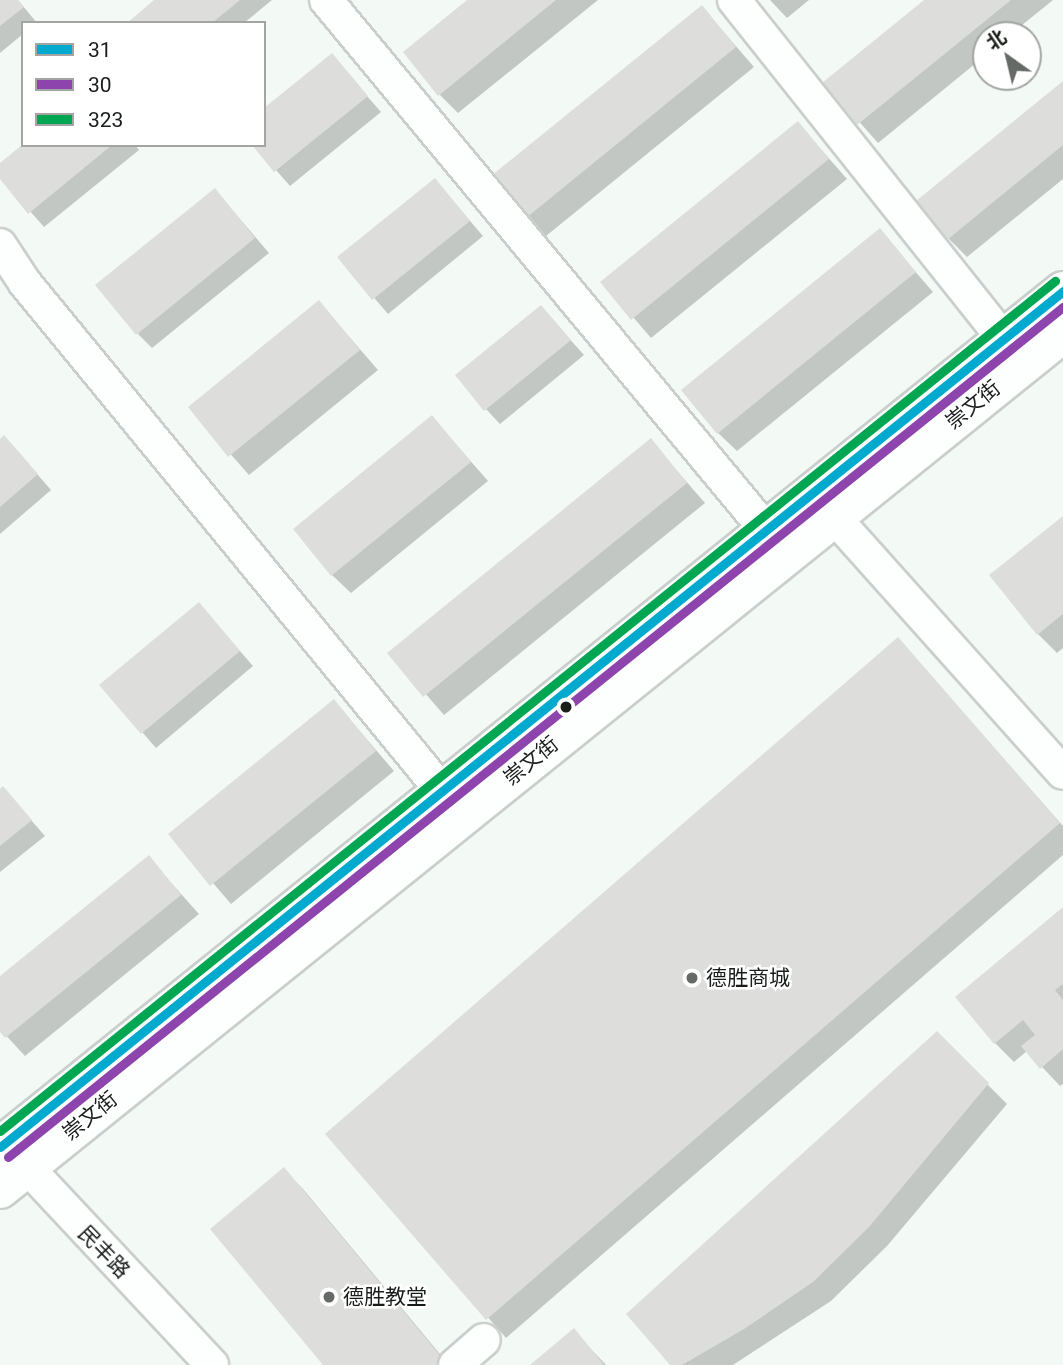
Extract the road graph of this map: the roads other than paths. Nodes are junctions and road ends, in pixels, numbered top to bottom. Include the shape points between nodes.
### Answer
1 (326, 0) edge
2 (734, 0) edge
3 (0, 245) edge
4 (1063, 291) edge
5 (1063, 333) edge
6 (1004, 339) junction
7 (834, 517) junction
8 (766, 530) junction
9 (1063, 773) edge
10 (442, 791) junction
11 (6, 1157) edge
12 (484, 1340) dead end
13 (212, 1365) edge
14 (455, 1365) edge

1 - 8 street
2 - 6 street
3 - 10 street via 25,283
4 - 6 street, 崇文街
5 - 7 street, 崇文街
6 - 8 street, 崇文街
7 - 9 street
7 - 11 street, 崇文街
8 - 10 street, 崇文街
10 - 11 street, 崇文街
11 - 13 street, 民丰路
12 - 14 street

